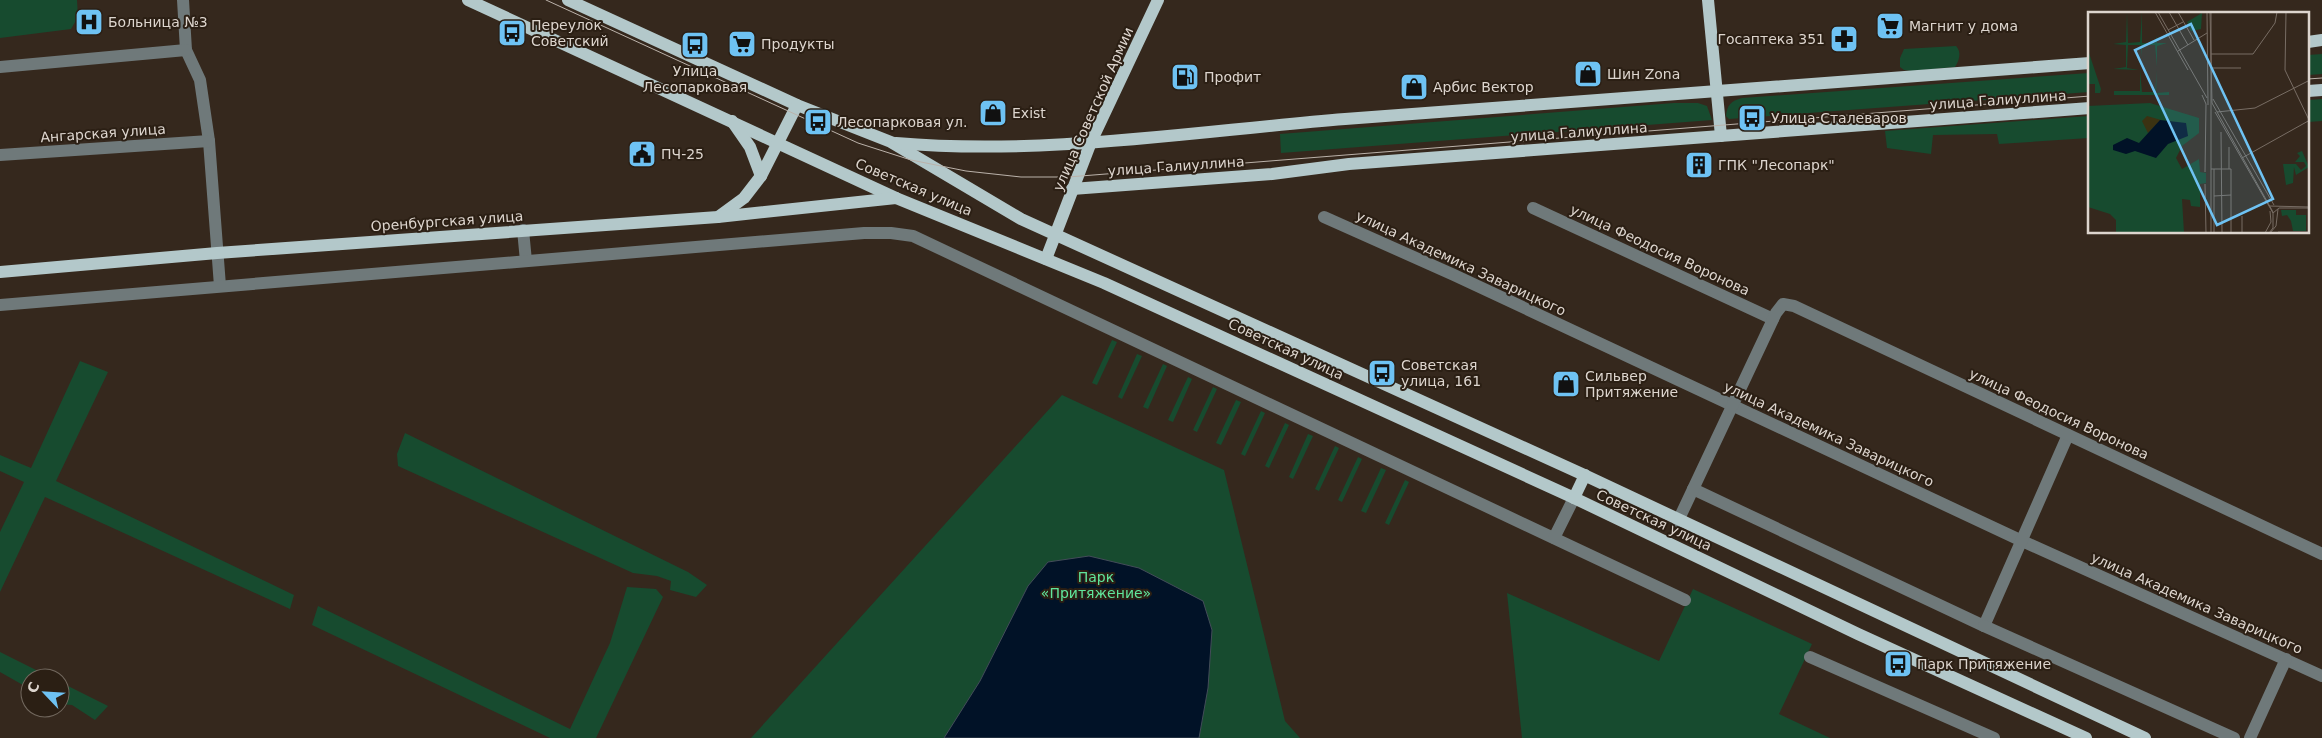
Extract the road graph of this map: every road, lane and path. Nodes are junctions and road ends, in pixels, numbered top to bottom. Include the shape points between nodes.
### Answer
1 (183, 0) edge
2 (468, 0) edge
3 (1158, 0) edge
4 (1708, 0) edge
5 (573, 1) edge
6 (186, 50) junction
7 (2088, 63) edge
8 (0, 67) edge
9 (1718, 92) junction
10 (797, 104) junction
11 (2088, 108) edge
12 (732, 121) junction
13 (1720, 136) junction
14 (209, 141) junction
15 (777, 142) junction
16 (891, 142) junction
17 (1092, 142) junction
18 (0, 155) edge
19 (761, 176) junction
20 (1072, 189) junction
21 (896, 198) junction
22 (1533, 208) dead end
23 (718, 217) junction
24 (1324, 217) dead end
25 (523, 230) junction
26 (1056, 234) junction
27 (217, 253) junction
28 (1046, 259) junction
29 (526, 261) junction
30 (0, 272) edge
31 (220, 286) junction
32 (0, 305) edge
33 (1774, 319) junction
34 (1732, 406) junction
35 (2068, 435) junction
36 (1585, 475) junction
37 (1693, 489) junction
38 (1574, 498) junction
39 (1678, 521) junction
40 (1554, 538) junction
41 (2020, 540) junction
42 (2322, 554) edge
43 (1685, 600) dead end
44 (1984, 626) junction
45 (1810, 657) dead end
46 (2286, 659) junction
47 (2322, 676) edge
48 (2143, 737) edge
49 (1994, 738) edge
50 (2086, 738) edge
51 (2234, 738) edge
52 (2250, 738) edge

1 - 6 street
2 - 12 main road, Советская улица
3 - 17 main road, улица Советской Армии
4 - 9 main road
5 - 10 main road, Советская улица
6 - 8 street
6 - 14 street via 200,80
7 - 9 main road
9 - 13 main road
9 - 17 main road via 1329,120
10 - 15 main road
10 - 16 main road, Советская улица
11 - 13 main road, улица Галиуллина
12 - 15 main road, Советская улица
12 - 19 main road via 750,146
13 - 20 main road, улица Галиуллина
14 - 18 street, Ангарская улица
14 - 27 street
15 - 19 main road
15 - 21 main road, Советская улица
16 - 17 main road, Советская улица via 944,147 1005,147
16 - 26 main road, Советская улица via 1021,219
17 - 20 main road, улица Советской Армии
19 - 23 main road via 744,198
20 - 26 main road, улица Советской Армии
21 - 23 main road, Оренбургская улица
21 - 28 main road, Советская улица
22 - 33 street, улица Феодосия Воронова
23 - 25 main road, Оренбургская улица
24 - 34 street, улица Академика Заварицкого
25 - 27 main road, Оренбургская улица
25 - 29 street
26 - 28 main road, улица Советской Армии
26 - 36 main road, Советская улица
27 - 30 main road, Оренбургская улица
27 - 31 street
28 - 38 main road, Советская улица
29 - 31 street
29 - 40 street via 864,233 913,236
31 - 32 street
33 - 34 street
33 - 35 street, улица Феодосия Воронова via 1783,304 1794,306
34 - 37 street
34 - 41 street, улица Академика Заварицкого
35 - 41 street
35 - 42 street, улица Феодосия Воронова
36 - 38 main road
36 - 39 main road, Советская улица
37 - 39 street
37 - 44 street
38 - 40 street
38 - 50 main road, Советская улица via 1858,634
39 - 48 main road, Советская улица
40 - 43 street
41 - 44 street
41 - 46 street, улица Академика Заварицкого
44 - 51 street
45 - 49 street
46 - 47 street, улица Академика Заварицкого
46 - 52 street

